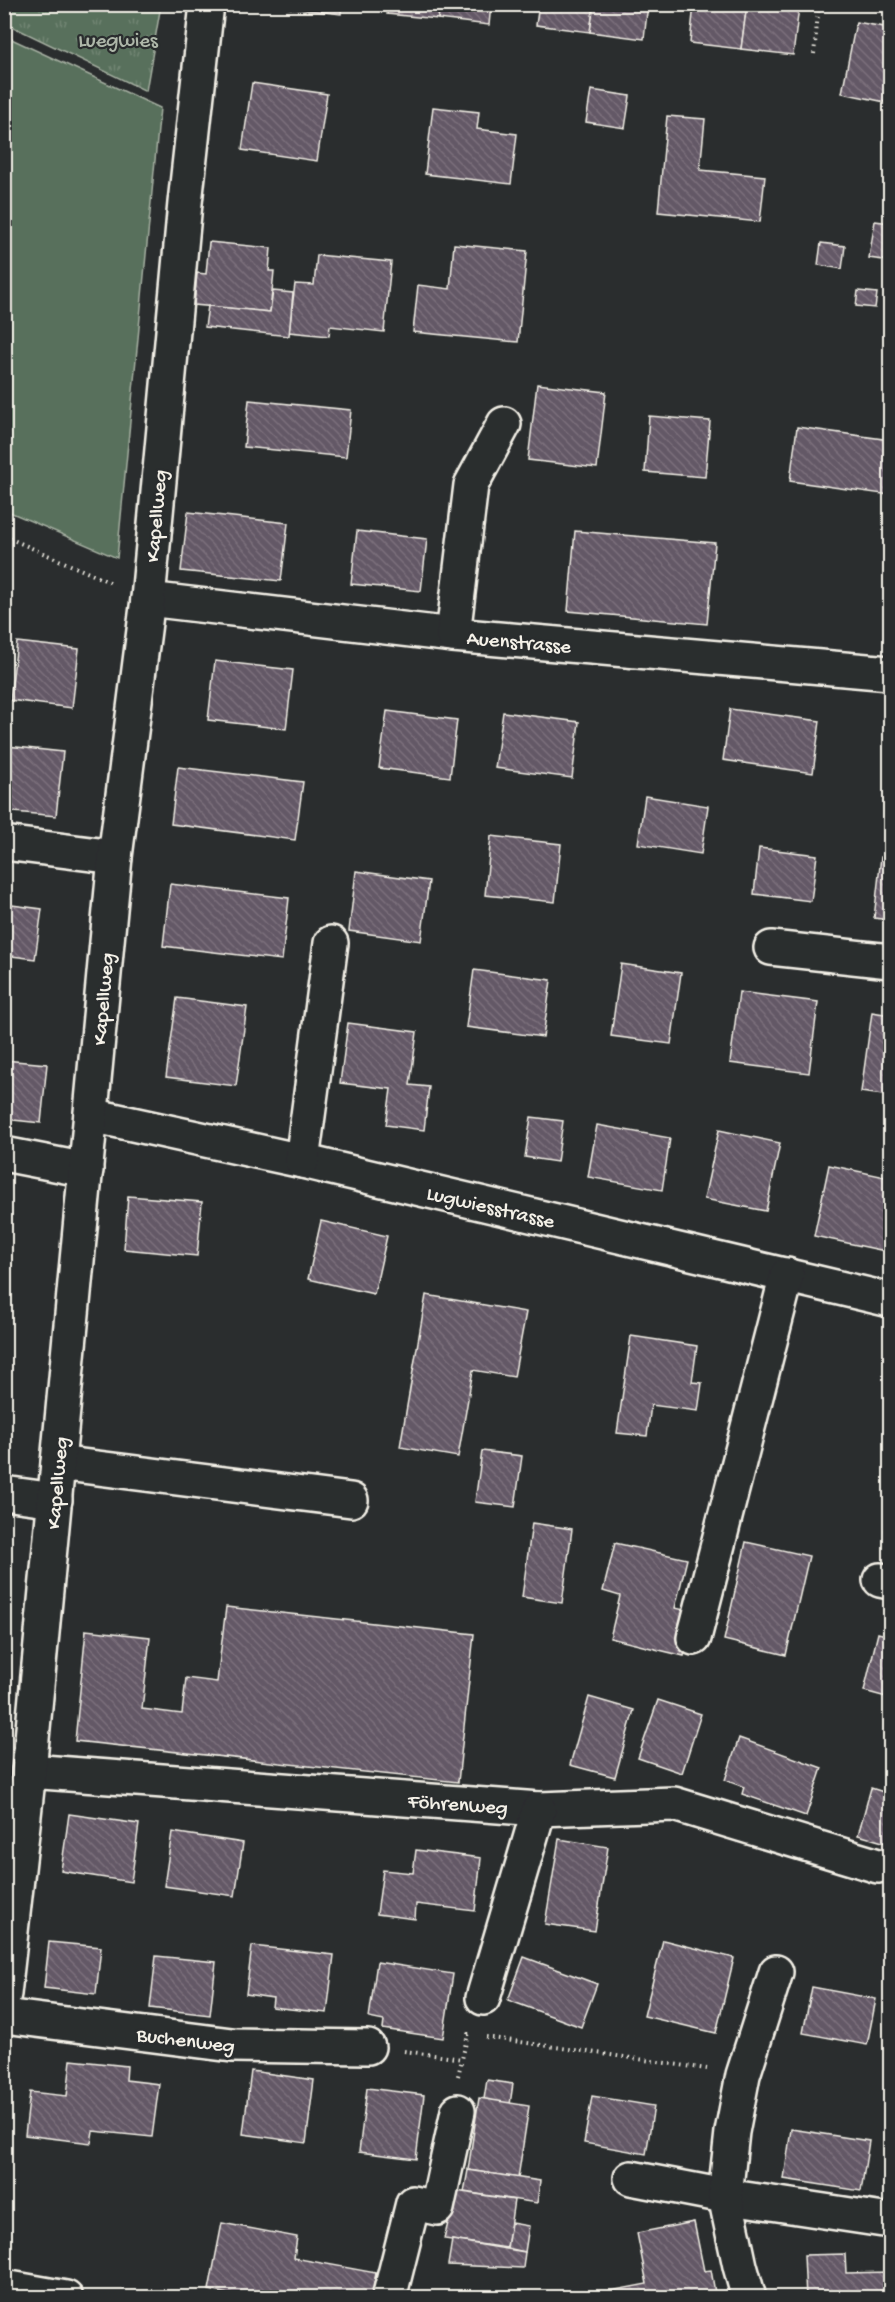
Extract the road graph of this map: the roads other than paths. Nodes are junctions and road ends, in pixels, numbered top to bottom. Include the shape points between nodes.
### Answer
1 (207, 4) edge
2 (504, 424) dead end
3 (148, 599) junction
4 (453, 635) junction
5 (891, 673) edge
6 (4, 843) edge
7 (115, 857) junction
8 (331, 943) dead end
9 (771, 948) dead end
10 (891, 961) edge
11 (91, 1115) junction
12 (4, 1154) edge
13 (302, 1161) junction
14 (86, 1170) junction
15 (787, 1275) junction
16 (891, 1300) edge
17 (58, 1463) junction
18 (4, 1493) edge
19 (54, 1500) junction
20 (351, 1500) dead end
21 (694, 1638) dead end
22 (29, 1771) junction
23 (539, 1809) junction
24 (13, 1834) edge
25 (878, 1866) dead end
26 (776, 1972) dead end
27 (4, 1994) edge
28 (483, 1998) dead end
29 (4, 2016) edge
30 (368, 2047) road end
31 (458, 2111) dead end
32 (631, 2178) dead end
33 (725, 2196) junction
34 (891, 2221) edge
35 (4, 2288) edge
36 (66, 2298) edge
37 (389, 2298) edge
38 (749, 2298) edge

1 - 3 street, Kapellweg
2 - 4 street via 471,485
3 - 4 street, Auenstrasse
3 - 7 street, Kapellweg
4 - 5 street, Auenstrasse
6 - 7 street
7 - 11 street, Kapellweg
8 - 13 street
9 - 10 street
11 - 13 street, Lugwiesstrasse
11 - 14 street, Kapellweg
12 - 14 street
13 - 15 street, Lugwiesstrasse
14 - 17 street, Kapellweg
15 - 16 street, Lugwiesstrasse
15 - 21 street
17 - 19 street, Kapellweg
17 - 20 street
18 - 19 street
19 - 22 street, Kapellweg
22 - 23 street, Föhrenweg
22 - 24 street, Kapellweg
23 - 25 street, Föhrenweg via 674,1804
23 - 28 street
24 - 27 street, Kapellweg
26 - 33 street via 744,2075 732,2132
29 - 30 street, Buchenweg via 232,2045
31 - 37 street via 437,2208 413,2203
32 - 33 street
33 - 34 street
33 - 38 street
35 - 36 street

